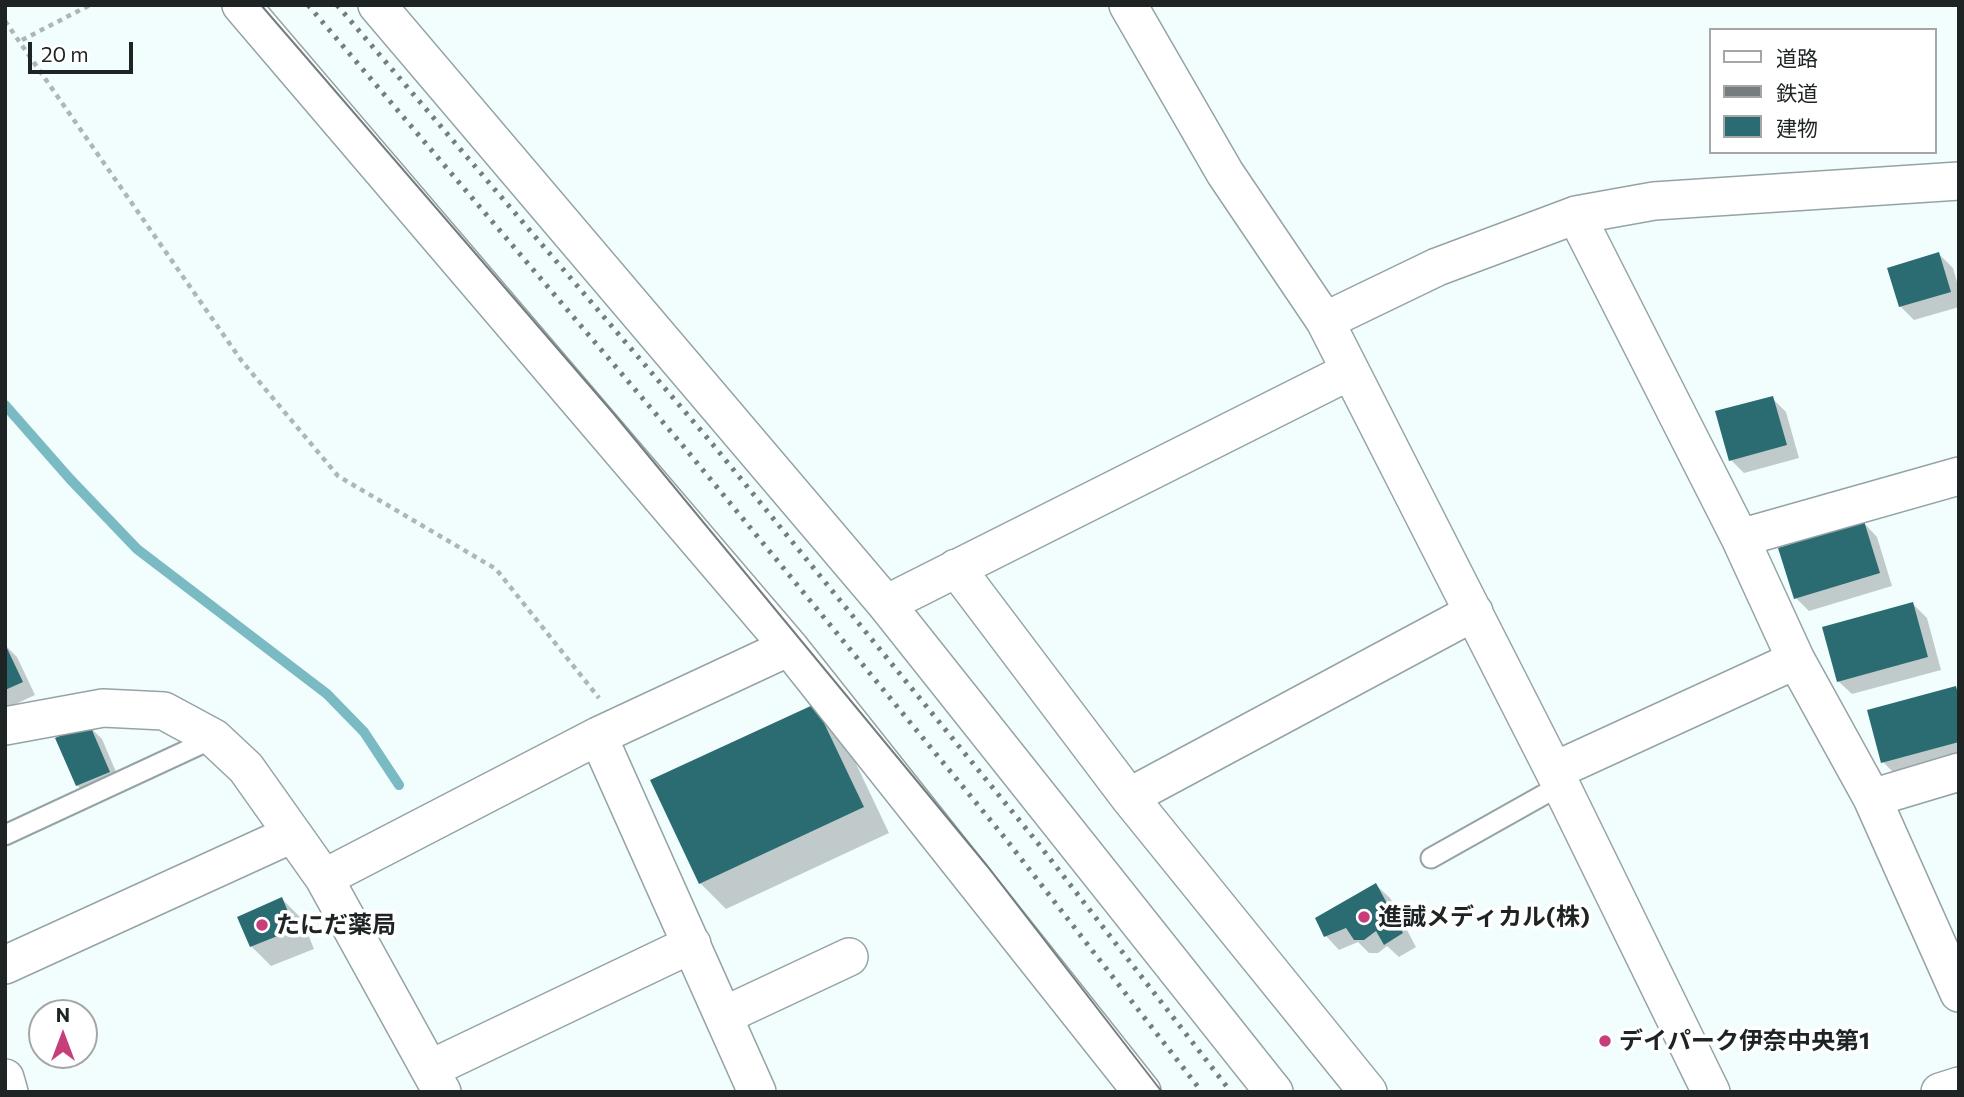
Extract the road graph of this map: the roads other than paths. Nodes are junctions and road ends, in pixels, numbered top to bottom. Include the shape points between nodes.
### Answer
1 (241, 5) edge
2 (377, 5) edge
3 (1128, 5) edge
4 (1959, 181) edge
5 (1576, 215) junction
6 (1325, 321) junction
7 (1350, 371) junction
8 (1959, 476) edge
9 (1740, 538) junction
10 (956, 569) junction
11 (886, 604) junction
12 (1474, 612) junction
13 (789, 647) junction
14 (1797, 660) junction
15 (5, 726) edge
16 (608, 731) junction
17 (214, 737) junction
18 (1959, 772) edge
19 (1558, 778) junction
20 (1129, 797) junction
21 (1872, 798) junction
22 (292, 834) junction
23 (5, 835) edge
24 (1431, 858) dead end
25 (324, 878) junction
26 (692, 944) junction
27 (849, 957) dead end
28 (5, 965) edge
29 (1959, 993) edge
30 (723, 1016) junction
31 (5, 1078) edge
32 (436, 1080) edge
33 (1959, 1086) edge
34 (9, 1092) edge
35 (757, 1092) edge
36 (1142, 1092) edge
37 (1274, 1092) edge
38 (1368, 1092) edge
39 (1712, 1092) edge
40 (1940, 1092) edge

1 - 13 street
2 - 11 street
3 - 6 street via 1225,173
4 - 5 street via 1654,201
5 - 6 street via 1437,267
5 - 9 street
6 - 7 street
7 - 10 street
7 - 12 street
8 - 9 street
9 - 14 street
10 - 11 street
10 - 20 street
11 - 37 street
12 - 19 street
12 - 20 street
13 - 16 street
13 - 36 street
14 - 19 street
14 - 21 street
15 - 17 street via 103,708 164,711
16 - 25 street
16 - 26 street
17 - 22 street via 246,768
17 - 23 lane
18 - 21 street
19 - 24 lane
19 - 39 street
20 - 38 street
21 - 29 street
22 - 25 street
22 - 28 street
25 - 32 street
26 - 30 street
26 - 32 street
27 - 30 street
30 - 35 street
31 - 34 street
33 - 40 street

